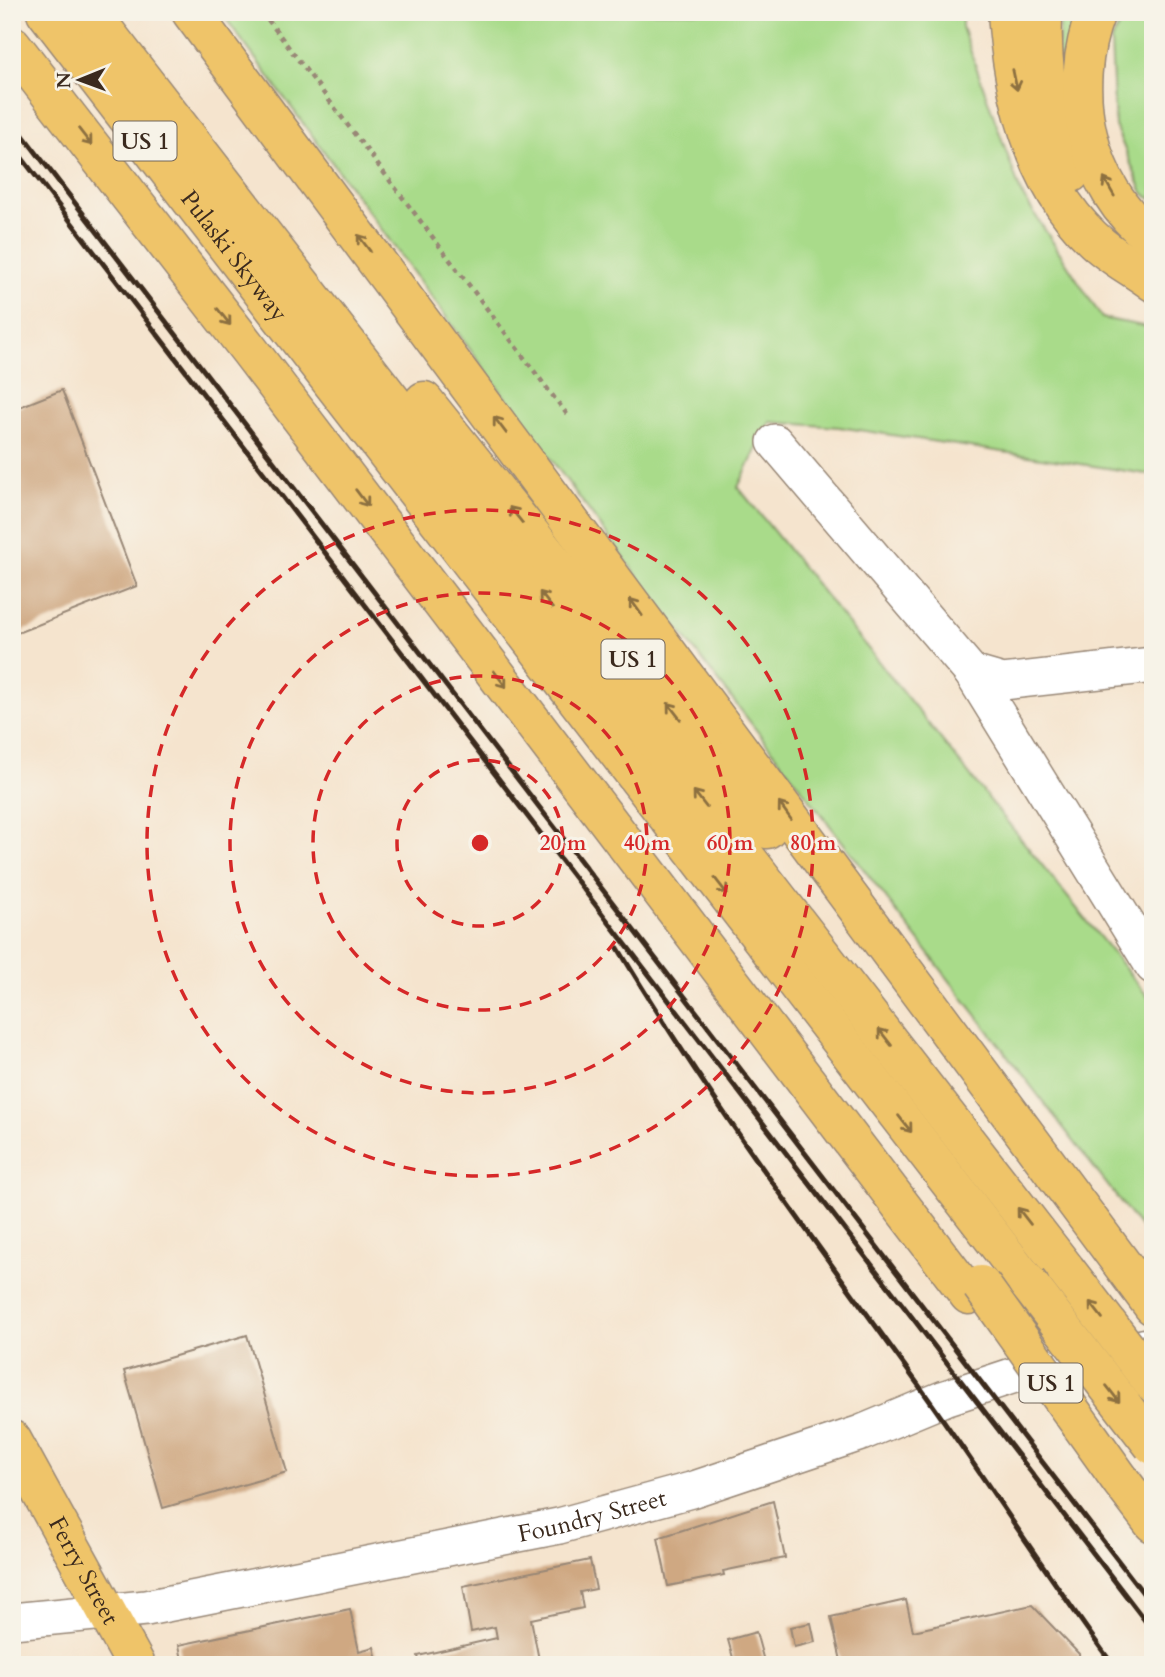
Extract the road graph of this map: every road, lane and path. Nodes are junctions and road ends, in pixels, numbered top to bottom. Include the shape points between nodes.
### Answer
1 (46, 12) edge
2 (90, 12) edge
3 (101, 12) edge
4 (191, 12) edge
5 (262, 12) edge
6 (1007, 12) edge
7 (1043, 12) edge
8 (1096, 12) edge
9 (12, 45) edge
10 (262, 217) junction
11 (1147, 264) edge
12 (320, 367) junction
13 (569, 417) dead end
14 (775, 442) dead end
15 (1153, 665) edge
16 (972, 673) junction
17 (1153, 966) edge
18 (999, 1103) junction
19 (975, 1290) junction
20 (1153, 1306) edge
21 (1153, 1345) edge
22 (1153, 1383) edge
23 (12, 1440) edge
24 (1153, 1446) edge
25 (1153, 1523) edge
26 (105, 1611) junction
27 (12, 1621) edge
28 (136, 1665) edge

1 - 12 main road, Pulaski Skyway / US 1
2 - 10 main road
3 - 10 main road, US 1
18 -> 4 main road via 617,581
5 - 13 path
6 -> 11 main road via 1021,104 1049,177 1079,225 1113,256
7 - 11 main road via 1045,73 1066,162 1104,231
11 -> 8 main road via 1090,146 1082,75
9 -> 19 main road
18 -> 10 main road, US 1
22 -> 10 main road, bridge
12 - 19 main road, US 1 via 490,617
12 -> 24 main road, bridge
14 - 16 street
15 - 16 street via 1003,682
16 - 17 street
18 - 20 main road, US 1
19 - 25 main road, US 1, bridge
21 - 26 street, Foundry Street via 1032,1369 691,1490 559,1526 146,1608
23 - 26 main road, Ferry Street
26 - 27 street, Foundry Street
26 - 28 main road, Ferry Street

